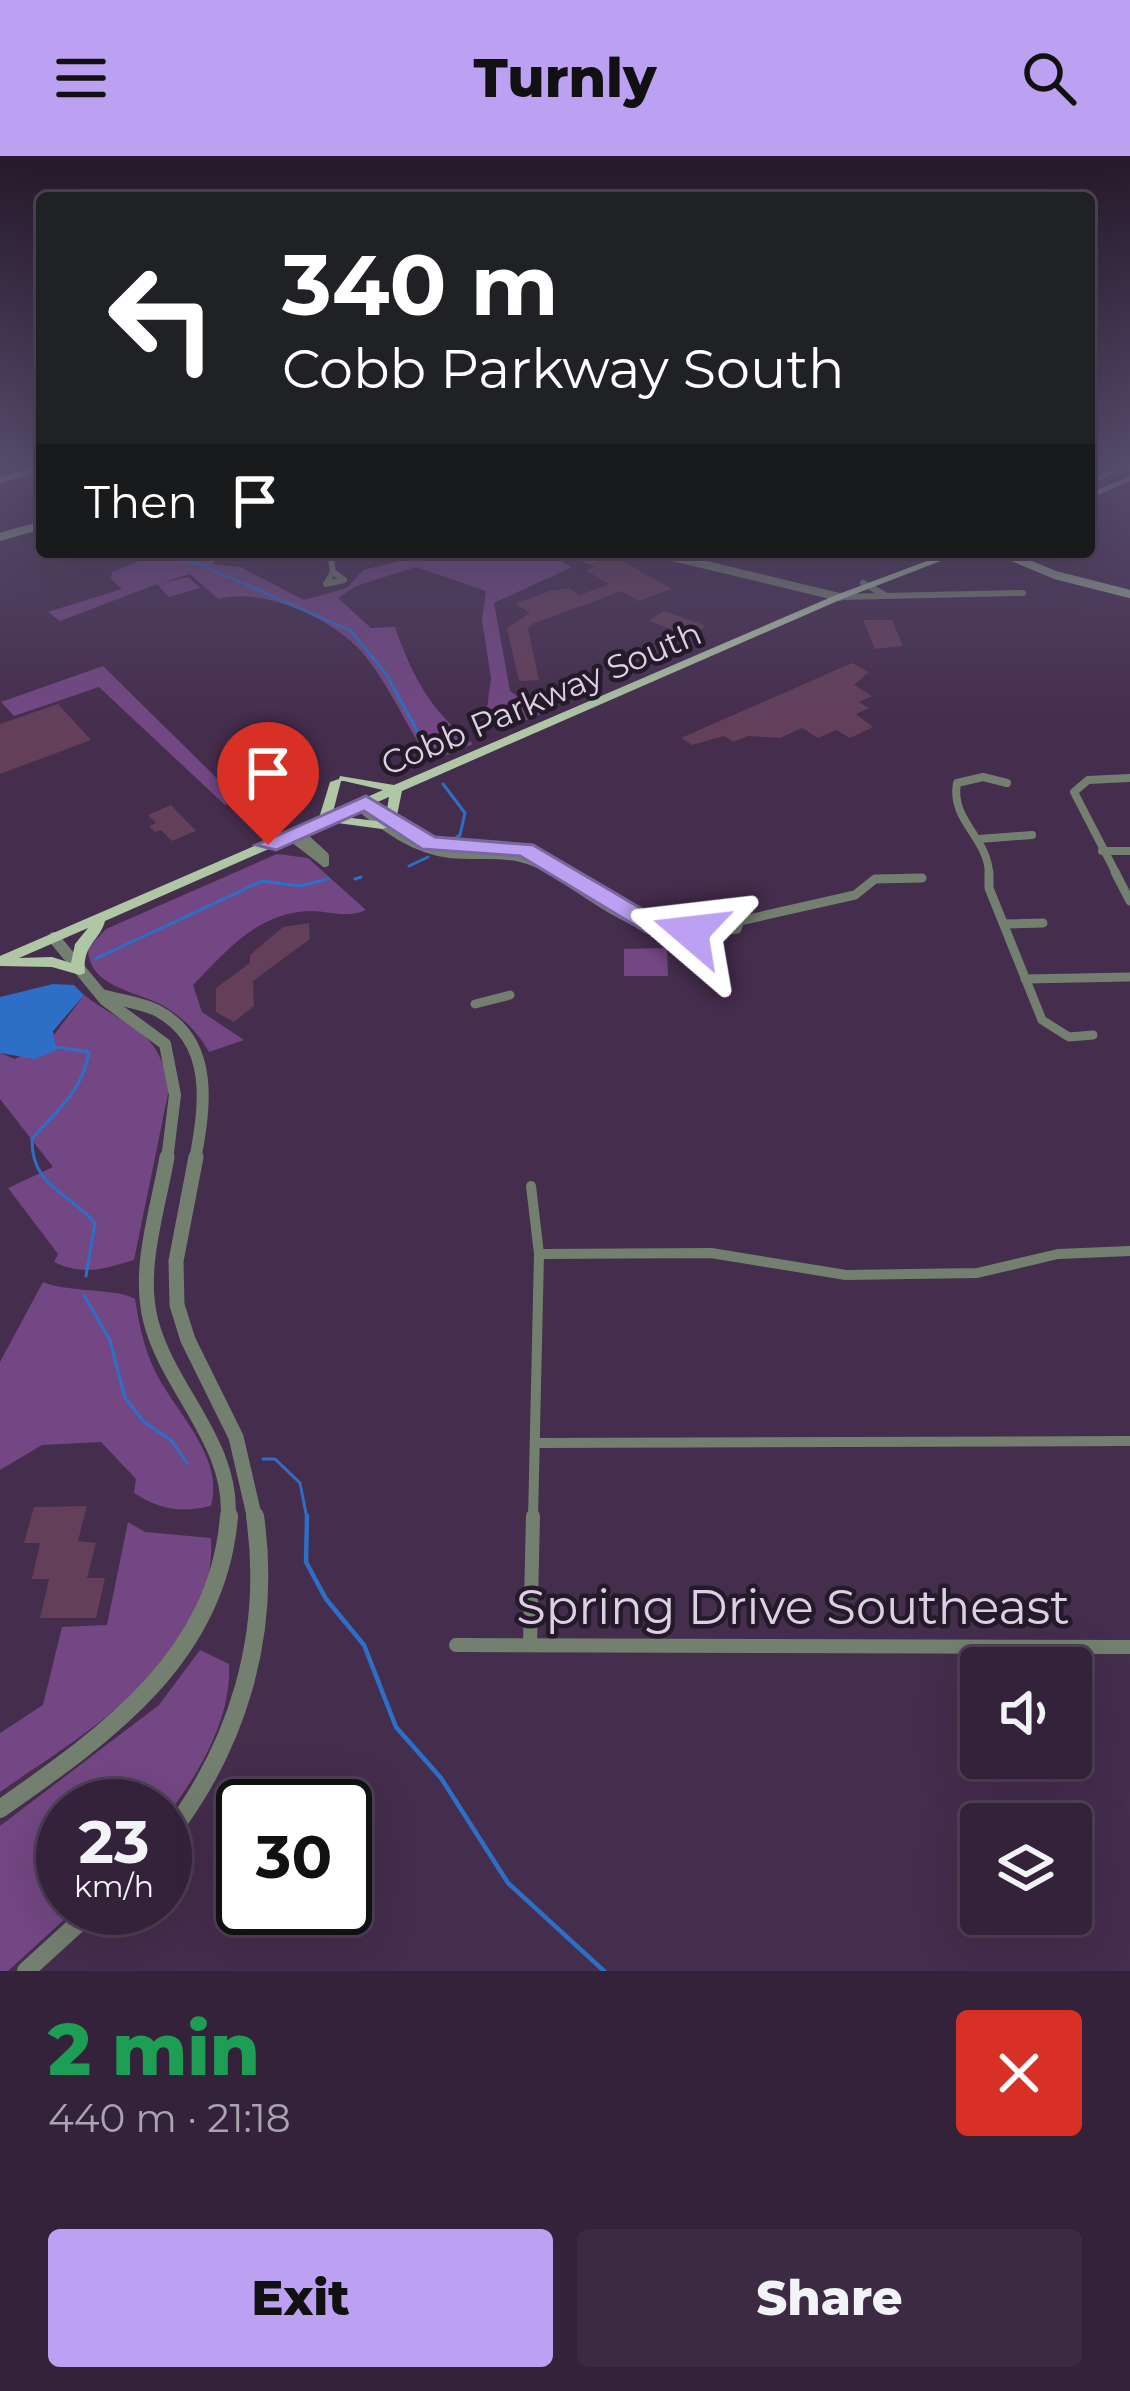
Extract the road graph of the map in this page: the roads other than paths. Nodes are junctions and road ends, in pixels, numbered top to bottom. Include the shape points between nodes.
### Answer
1 (327, 558) edge
2 (674, 558) edge
3 (685, 558) edge
4 (923, 558) edge
5 (945, 558) edge
6 (1016, 558) edge
7 (1031, 558) edge
8 (682, 560) junction
9 (334, 572) dead end
10 (1071, 578) junction
11 (883, 584) junction
12 (865, 586) junction
13 (1023, 592) dead end
14 (1130, 594) edge
15 (912, 595) junction
16 (896, 597) junction
17 (839, 598) junction
18 (1130, 778) edge
19 (1007, 783) dead end
20 (397, 789) junction
21 (362, 804) junction
22 (324, 821) junction
23 (387, 824) junction
24 (1032, 835) dead end
25 (979, 839) junction
26 (1102, 851) junction
27 (1130, 851) edge
28 (922, 878) dead end
29 (1130, 901) edge
30 (111, 913) junction
31 (1043, 923) dead end
32 (1004, 924) junction
33 (55, 938) junction
34 (0, 962) edge
35 (78, 969) junction
36 (1130, 977) edge
37 (1025, 979) junction
38 (102, 995) junction
39 (510, 995) dead end
40 (476, 1004) dead end
41 (1093, 1035) dead end
42 (531, 1186) dead end
43 (1130, 1251) edge
44 (538, 1254) junction
45 (1130, 1442) edge
46 (535, 1443) junction
47 (530, 1645) junction
48 (457, 1646) dead end
49 (1130, 1647) edge
50 (192, 1803) edge
51 (0, 1809) edge
52 (65, 1935) edge
53 (26, 1971) edge

1 - 9 street
2 - 8 street
3 - 8 street
4 - 12 main road, Cobb Parkway South
5 - 11 main road, Cobb Parkway South
6 - 10 main road
7 - 10 main road
8 - 17 street
10 - 14 main road
11 - 12 main road, Cobb Parkway South
11 - 15 street
12 - 16 street
12 - 17 main road, Cobb Parkway South
13 - 15 street
15 - 16 street
16 - 17 street
17 - 20 main road, Cobb Parkway South
18 - 26 street via 1088,780 1074,792
19 - 25 street via 956,783 962,819
20 - 21 main road, Cobb Parkway South
20 - 22 main road via 340,780
20 - 23 main road
21 - 22 main road, Cobb Parkway South
21 - 23 street
22 - 23 main road
22 - 30 main road via 301,840 268,845
23 - 28 street via 430,844 525,850 669,931 855,896 875,879
24 - 25 street
25 - 32 street via 990,854 988,882
26 - 27 street
26 - 29 street
30 - 33 main road
30 - 35 main road via 84,940
31 - 32 street
32 - 37 street
33 - 34 main road
33 - 35 street
34 - 35 main road
35 - 38 street
36 - 37 street
37 - 41 street via 1051,1028
38 - 50 street via 170,1020 189,1038 205,1076 206,1112 181,1218 175,1287 188,1344 243,1458 260,1559 260,1613 238,1704
38 - 51 street via 160,1037 178,1072 149,1229 147,1302 164,1360 214,1447 227,1533 204,1616 161,1680 99,1738
39 - 40 street
42 - 44 street
43 - 44 street via 1058,1254 977,1274 846,1275 711,1252
44 - 46 street
45 - 46 street
46 - 47 street
47 - 48 street, Spring Drive Southeast
47 - 49 street, Spring Drive Southeast
52 - 53 street

